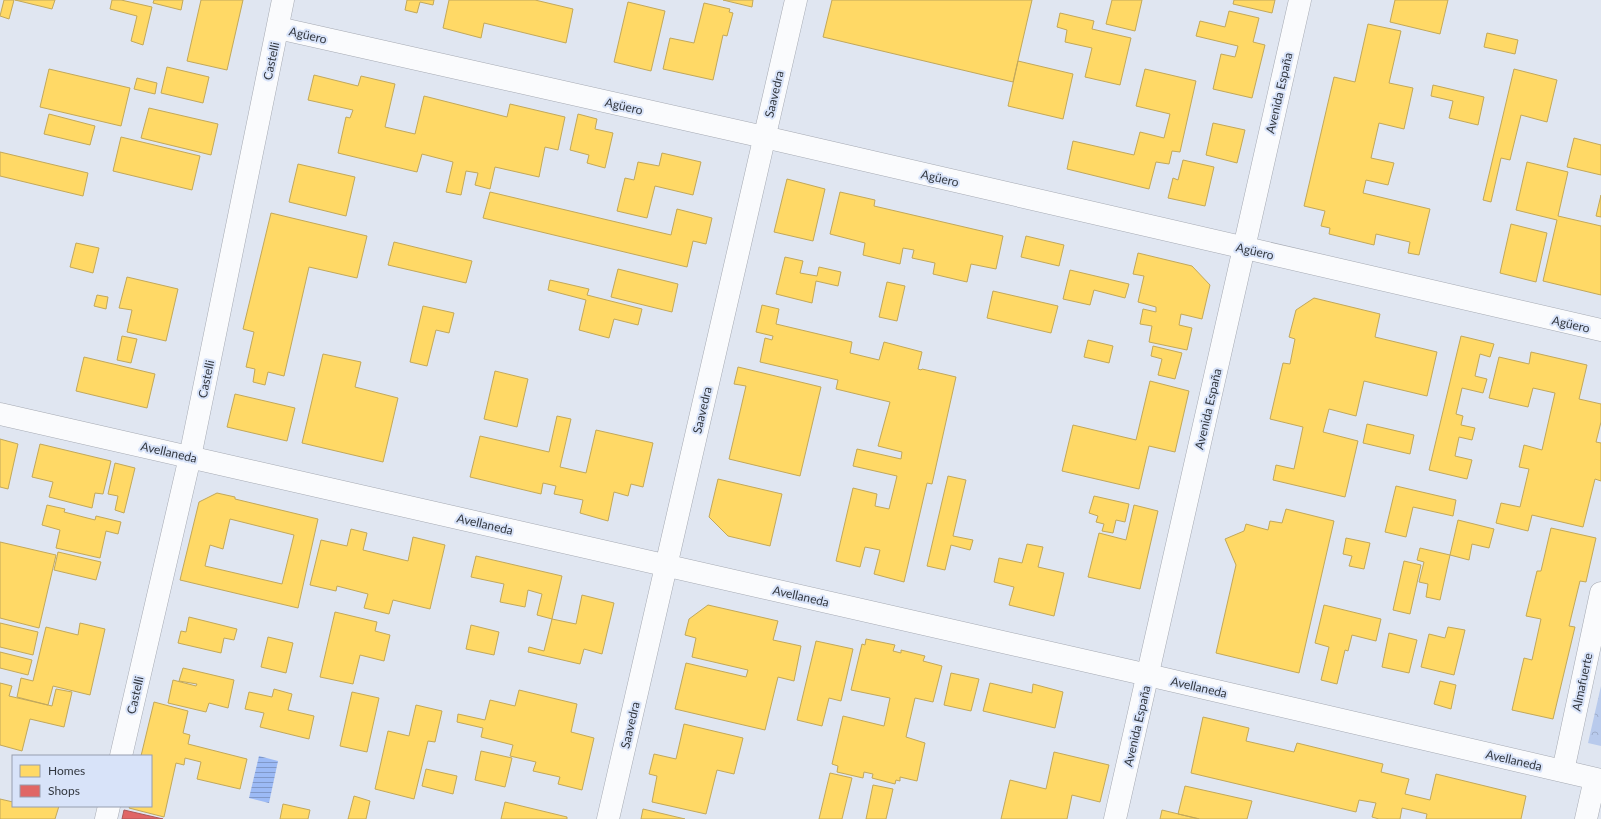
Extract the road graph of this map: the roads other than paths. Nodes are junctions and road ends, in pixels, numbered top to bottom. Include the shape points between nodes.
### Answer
1 (283, 0) edge
2 (796, 0) edge
3 (1300, 0) edge
4 (278, 28) junction
5 (764, 137) junction
6 (1244, 248) junction
7 (1601, 330) edge
8 (0, 414) edge
9 (190, 457) junction
10 (666, 565) junction
11 (1601, 593) edge
12 (1148, 675) junction
13 (121, 755) edge
14 (1563, 772) junction
15 (1598, 780) edge
16 (109, 807) edge
17 (106, 819) edge
18 (608, 819) edge
19 (1115, 819) edge
20 (1586, 819) edge

1 - 4 street, Castelli
2 - 5 street, Saavedra
3 - 6 street, Avenida España
4 - 5 street, Agüero
4 - 9 street, Castelli
5 - 6 street, Agüero
5 - 10 street, Saavedra
6 - 7 street, Agüero
6 - 12 street, Avenida España
8 - 9 street, Avellaneda
9 - 10 street, Avellaneda
9 - 13 street, Castelli
10 - 12 street, Avellaneda
10 - 18 street, Saavedra
11 - 14 street, Almafuerte
12 - 14 street, Avellaneda
12 - 19 street, Avenida España
14 - 15 street, Avellaneda
15 - 20 street
16 - 17 street

